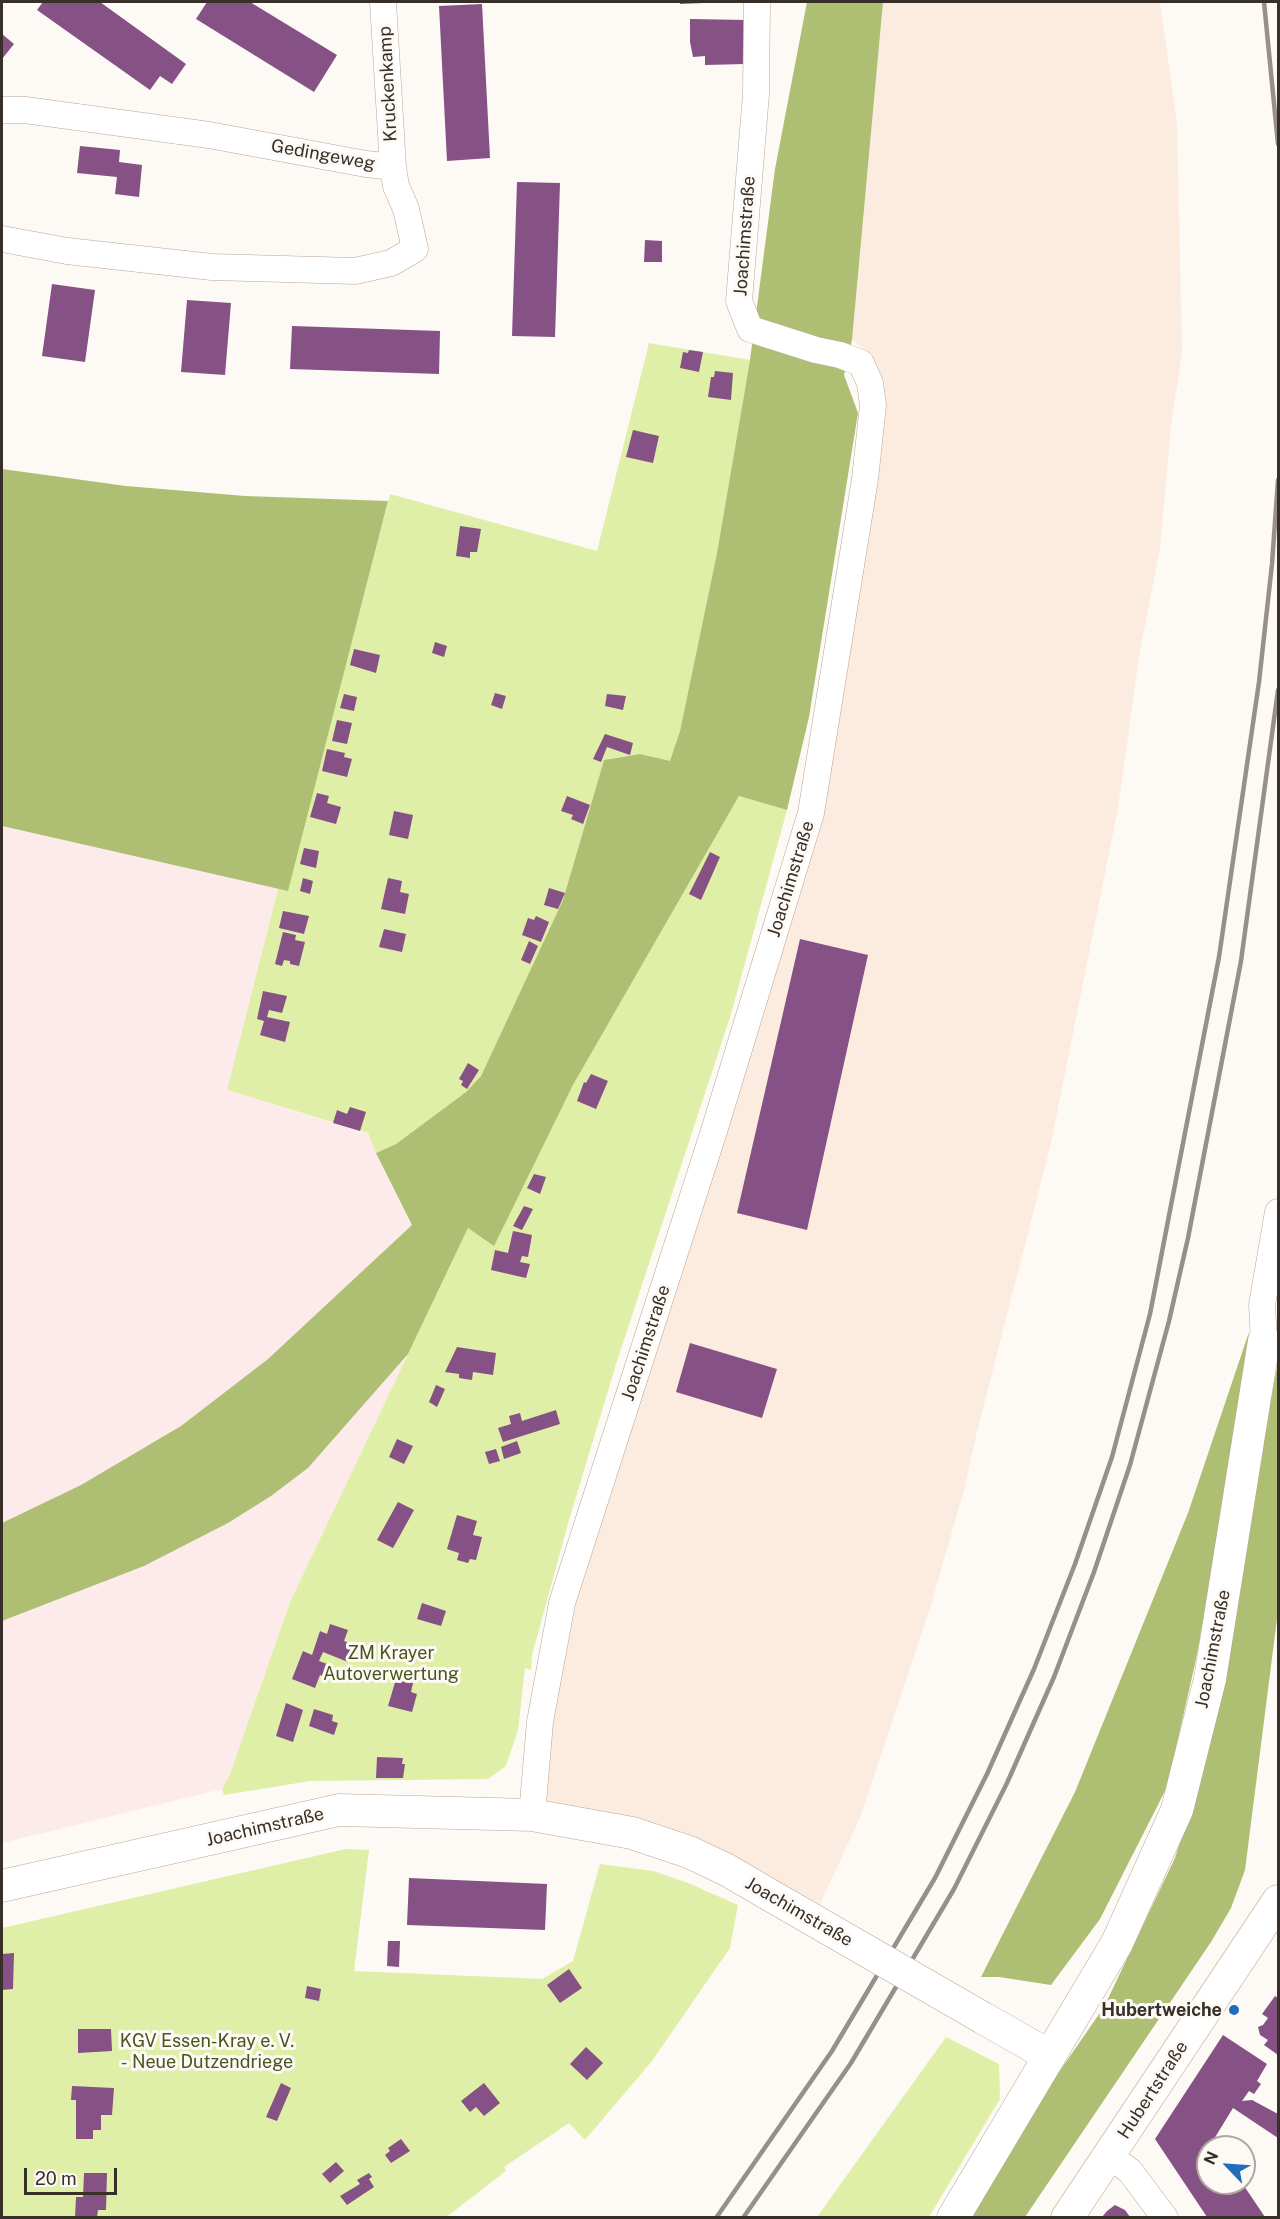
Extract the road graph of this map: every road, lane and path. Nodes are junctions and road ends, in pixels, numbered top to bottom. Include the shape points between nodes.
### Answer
1 (383, 2) edge
2 (757, 2) edge
3 (2, 110) edge
4 (393, 167) junction
5 (2, 239) edge
6 (1278, 1212) edge
7 (1271, 1334) edge
8 (532, 1815) junction
9 (2, 1886) edge
10 (1278, 1901) edge
11 (1048, 2055) junction
12 (1109, 2156) junction
13 (953, 2217) edge
14 (1067, 2217) edge
15 (1165, 2217) edge

1 - 4 street, Kruckenkamp
2 - 8 street, Joachimstraße via 756,94 739,301 750,329 861,363 870,383 873,405 865,479 811,813 714,1131 562,1603 540,1722
3 - 4 street, Gedingeweg via 209,135
4 - 5 street, Gedingeweg via 415,249 391,263 355,270 212,267
6 - 7 street, Joachimstraße via 1262,1305
7 - 11 street, Joachimstraße via 1210,1679 1177,1810 1117,1943
8 - 9 street, Joachimstraße via 339,1810
8 - 11 street, Joachimstraße, bridge via 632,1833 727,1870
10 - 12 street, Hubertstraße
11 - 13 street, Joachimstraße
12 - 14 street, Hubertstraße
12 - 15 street via 1130,2171

